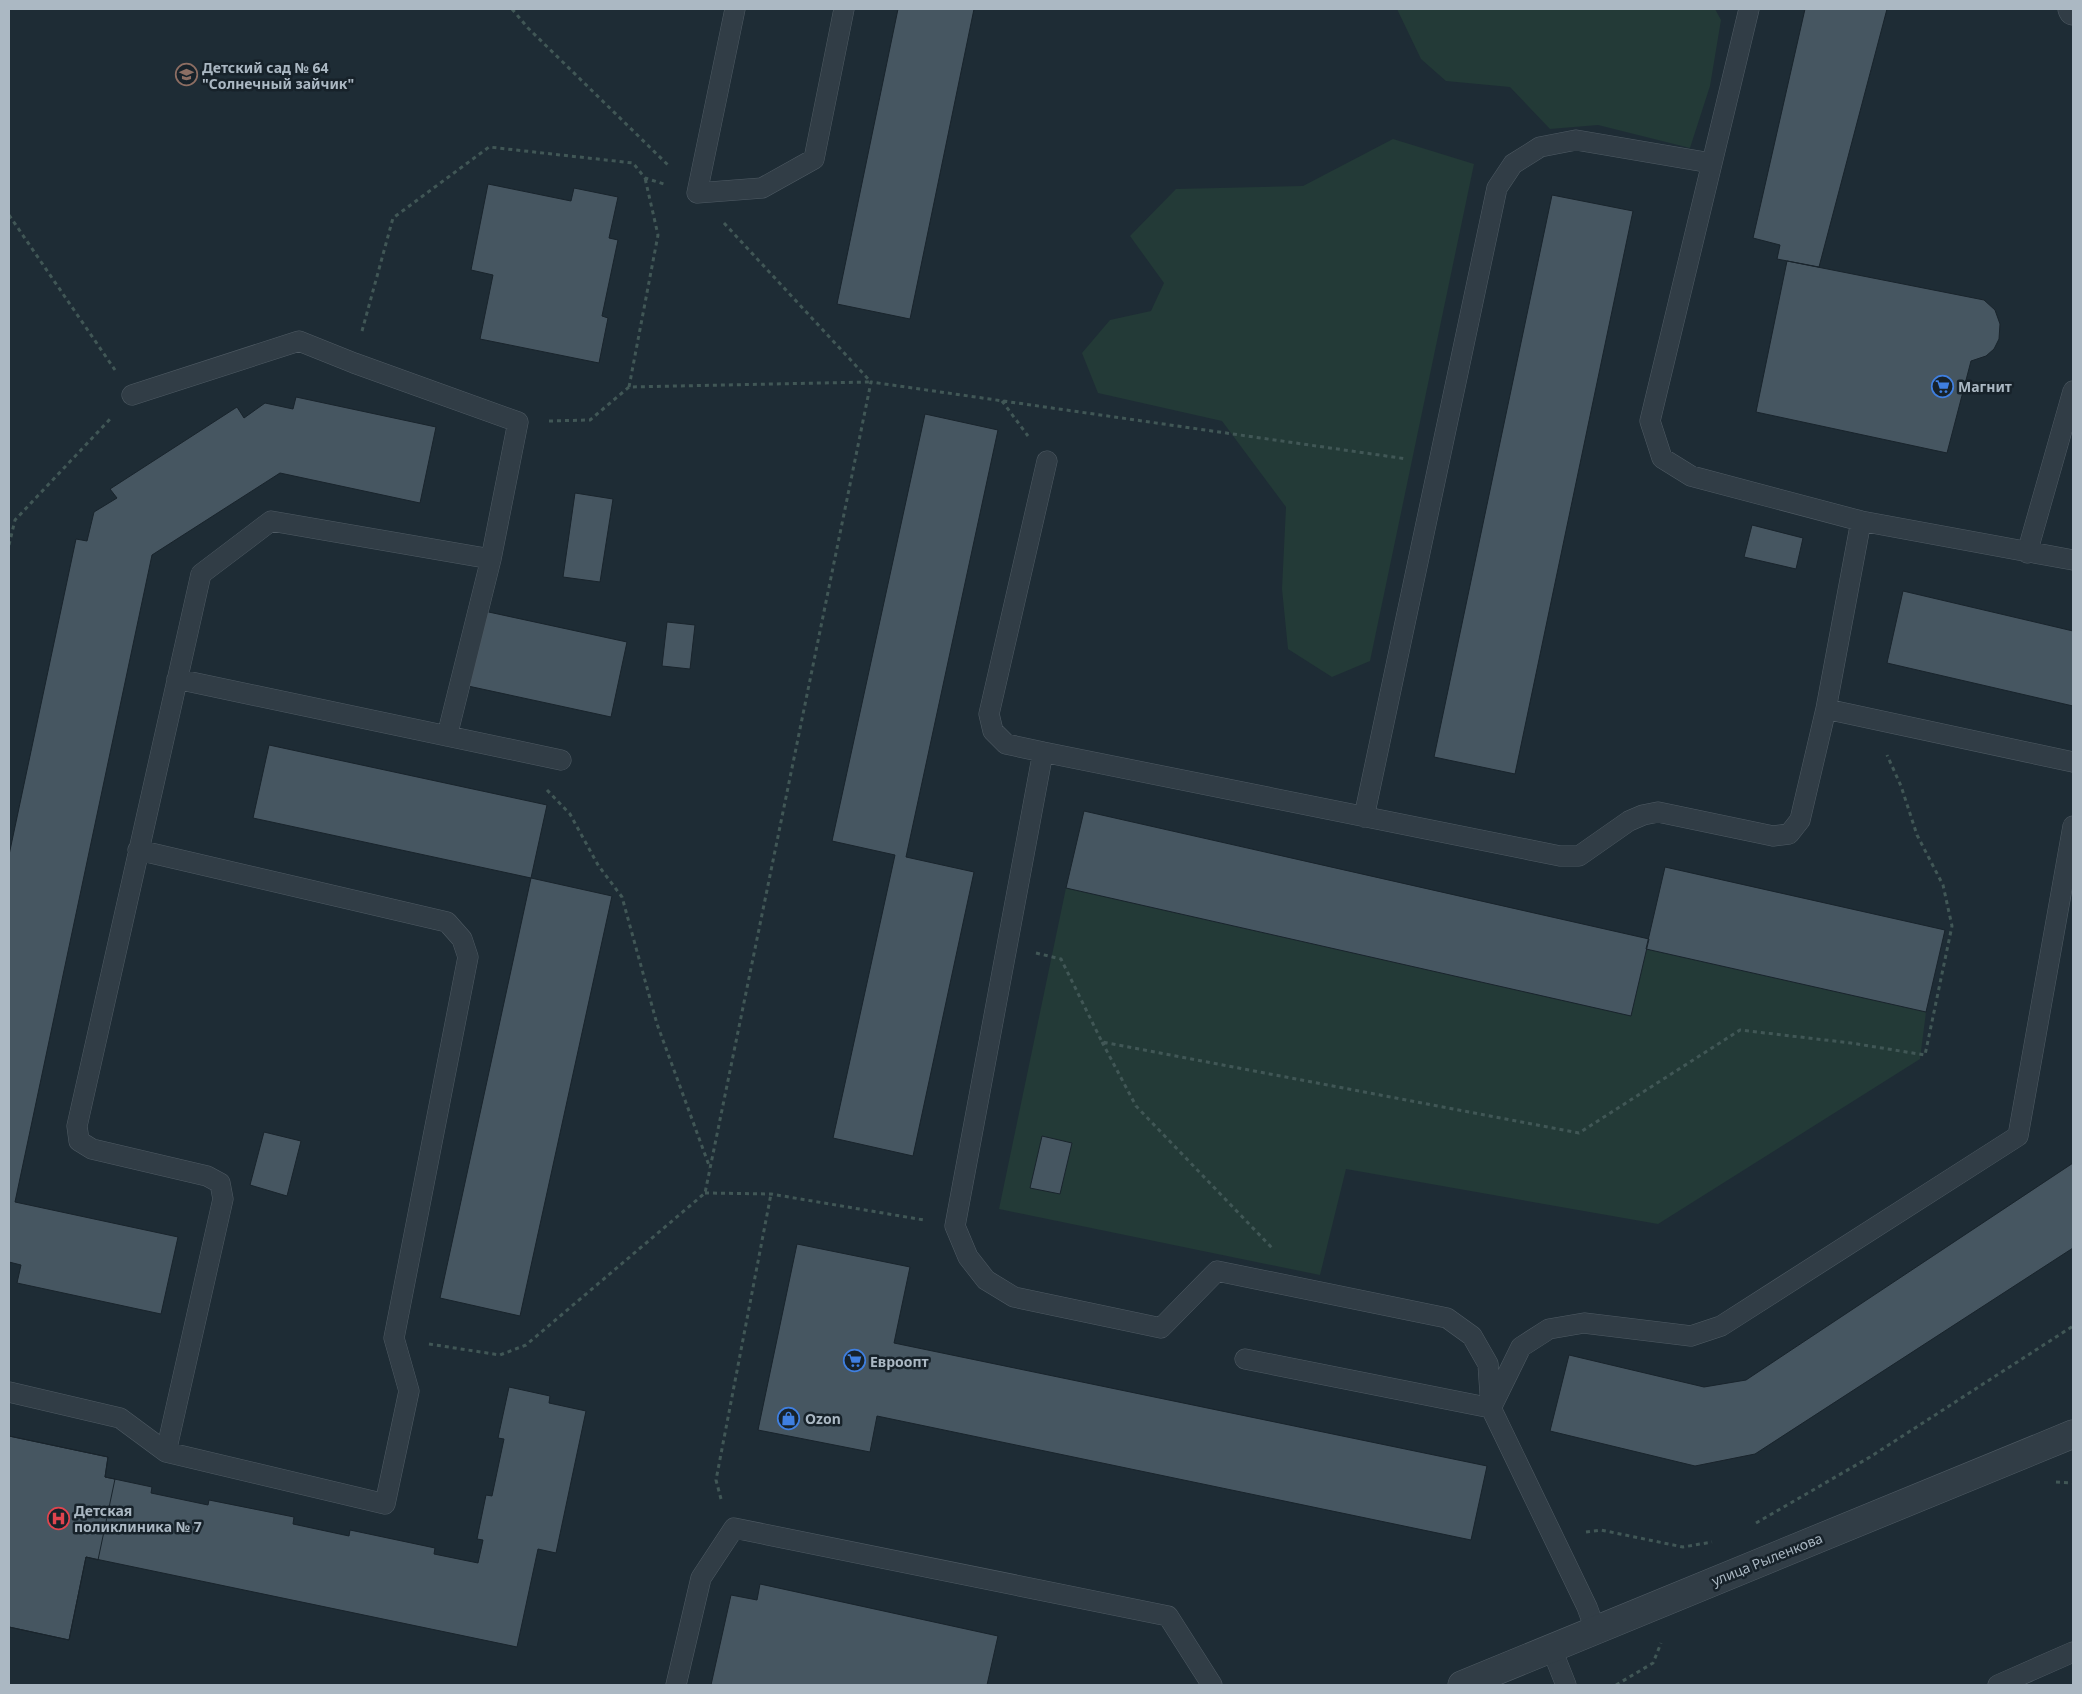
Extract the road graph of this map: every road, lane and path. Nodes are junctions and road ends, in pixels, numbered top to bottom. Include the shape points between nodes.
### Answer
1 (735, 9) edge
2 (844, 9) edge
3 (1749, 9) edge
4 (1711, 163) junction
5 (645, 178) junction
6 (697, 193) junction
7 (9, 215) edge
8 (354, 363) junction
9 (871, 382) junction
10 (629, 387) junction
11 (2073, 392) edge
12 (132, 395) junction
13 (1001, 400) junction
14 (518, 422) junction
15 (1046, 461) joint
16 (1439, 464) junction
17 (1861, 521) junction
18 (9, 545) edge
19 (2028, 553) junction
20 (491, 559) junction
21 (2073, 560) edge
22 (177, 678) junction
23 (1826, 709) junction
24 (1860, 716) junction
25 (447, 736) junction
26 (1043, 752) junction
27 (561, 760) dead end
28 (2073, 762) edge
29 (545, 788) dead end
30 (1364, 817) junction
31 (2073, 826) edge
32 (138, 850) junction
33 (1007, 947) junction
34 (1102, 1042) junction
35 (710, 1169) junction
36 (705, 1193) junction
37 (771, 1194) junction
38 (954, 1226) junction
39 (1314, 1291) junction
40 (2073, 1326) edge
41 (394, 1338) junction
42 (1245, 1358) dead end
43 (9, 1392) edge
44 (1491, 1408) junction
45 (2073, 1434) edge
46 (166, 1452) junction
47 (1754, 1524) dead end
48 (734, 1528) junction
49 (1553, 1536) junction
50 (1720, 1540) dead end
51 (1595, 1629) junction
52 (1551, 1647) junction
53 (2073, 1652) edge
54 (676, 1685) edge
55 (1212, 1685) edge
56 (1462, 1685) edge
57 (1566, 1685) edge
58 (1998, 1685) edge

1 - 6 lane
2 - 6 lane via 814,160 762,188
3 - 4 lane
4 - 16 lane via 1576,140 1540,147 1513,164 1497,188
4 - 17 lane via 1650,421 1662,458 1691,476
5 - 6 path
5 - 8 path via 634,163 490,147 393,218
5 - 10 path via 658,235
7 - 12 path
8 - 12 lane via 298,341
8 - 14 lane
9 - 10 path
9 - 13 path
9 - 35 path
10 - 14 path via 590,420
11 - 19 lane
12 - 18 path via 15,520
13 - 15 path
13 - 16 path
14 - 20 lane
15 - 26 lane via 989,714 993,731 1006,744
16 - 30 lane
17 - 19 lane
17 - 23 lane
19 - 21 lane
20 - 22 lane via 271,521 201,574
20 - 25 lane
22 - 25 lane
22 - 32 lane
23 - 24 lane
23 - 30 lane via 1800,820 1789,834 1773,836 1658,812 1629,821 1579,856 1560,856
24 - 28 lane
24 - 34 path via 1882,743 1901,786 1917,835 1943,885 1952,926 1924,1055 1740,1030 1579,1133
25 - 27 lane
26 - 30 lane
26 - 33 lane
29 - 35 path via 570,814 598,865 622,897 658,1024
31 - 44 lane via 2018,1136 1721,1326 1691,1336 1584,1324 1549,1329 1521,1347
32 - 41 lane via 447,922 462,939 468,957
32 - 46 lane via 77,1126 79,1141 92,1150 208,1176 220,1183 223,1199
33 - 34 path via 1062,959
33 - 38 lane
34 - 39 path via 1136,1106
35 - 36 path
36 - 37 path
36 - 41 path via 526,1345 500,1355
37 - 38 path
37 - 48 path via 716,1480
38 - 39 lane via 968,1257 986,1280 1014,1297 1161,1328 1217,1271
39 - 44 lane via 1447,1318 1472,1336 1488,1364
40 - 47 path via 1870,1456
41 - 46 lane via 410,1391 385,1504
42 - 44 lane
43 - 46 lane via 120,1418
44 - 49 lane
45 - 51 street, улица Рыленкова
48 - 54 lane via 701,1578
48 - 55 lane via 1168,1616
49 - 50 path via 1601,1530 1683,1547
49 - 51 lane
51 - 52 street, улица Рыленкова
52 - 56 street, улица Рыленкова
52 - 57 lane
53 - 58 lane

